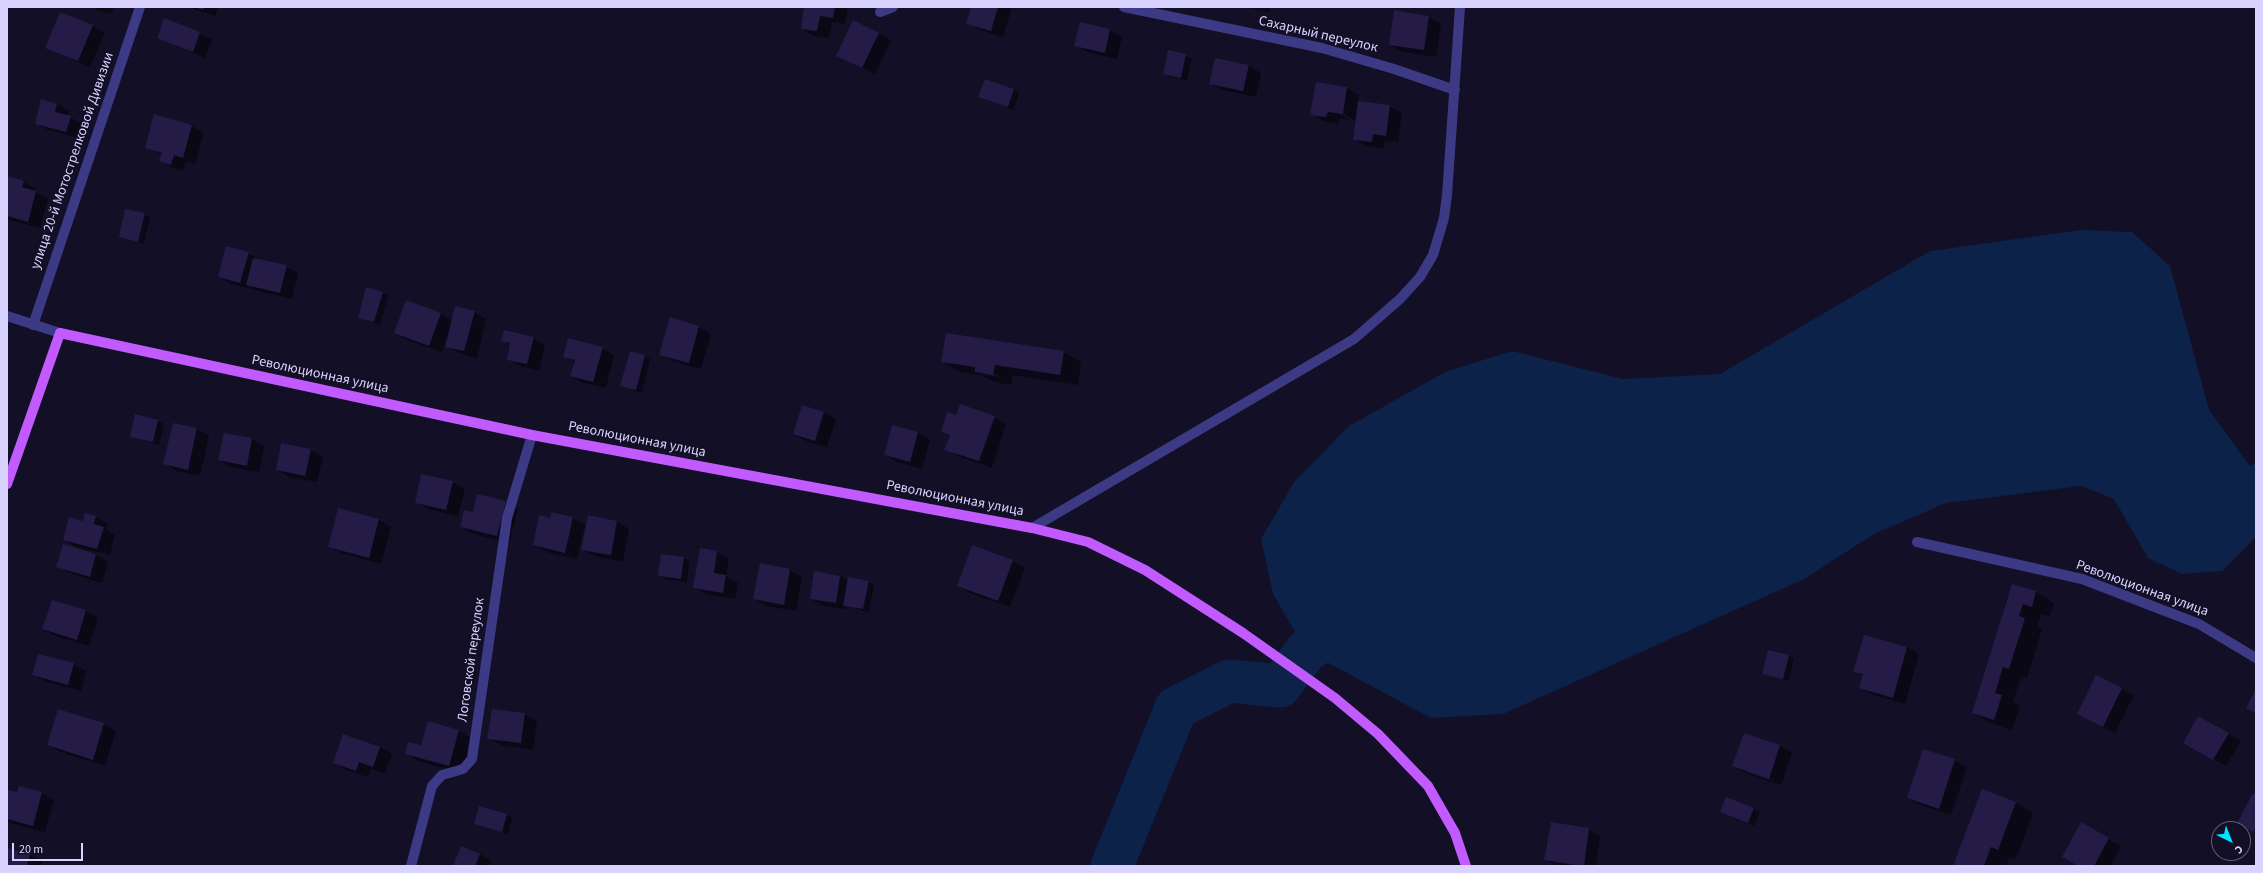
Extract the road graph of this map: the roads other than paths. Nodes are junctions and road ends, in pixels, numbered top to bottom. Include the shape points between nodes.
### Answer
1 (140, 7) edge
2 (893, 7) edge
3 (1124, 7) edge
4 (1460, 7) edge
5 (880, 12) dead end
6 (1455, 90) junction
7 (7, 316) edge
8 (33, 324) junction
9 (60, 333) junction
10 (532, 435) junction
11 (7, 484) edge
12 (1032, 528) junction
13 (1917, 542) dead end
14 (2256, 658) edge
15 (411, 866) edge
16 (1466, 866) edge

1 - 8 street, улица 20-й Мотострелковой Дивизии
2 - 5 street
3 - 6 street, Сахарный переулок via 1322,48
4 - 6 street
6 - 12 street via 1447,195 1442,224 1433,255 1420,277 1400,299 1354,339
7 - 8 street, Революционная улица
8 - 9 street, Революционная улица
9 - 10 main road, Революционная улица
9 - 11 main road
10 - 12 main road, Революционная улица
10 - 15 street, Логовской переулок via 507,518 472,759 463,769 442,775 432,786
12 - 16 main road, Революционная улица via 1088,542 1126,558 1242,633 1335,698 1378,734 1428,786 1455,833
13 - 14 street, Революционная улица via 2082,579 2199,624

